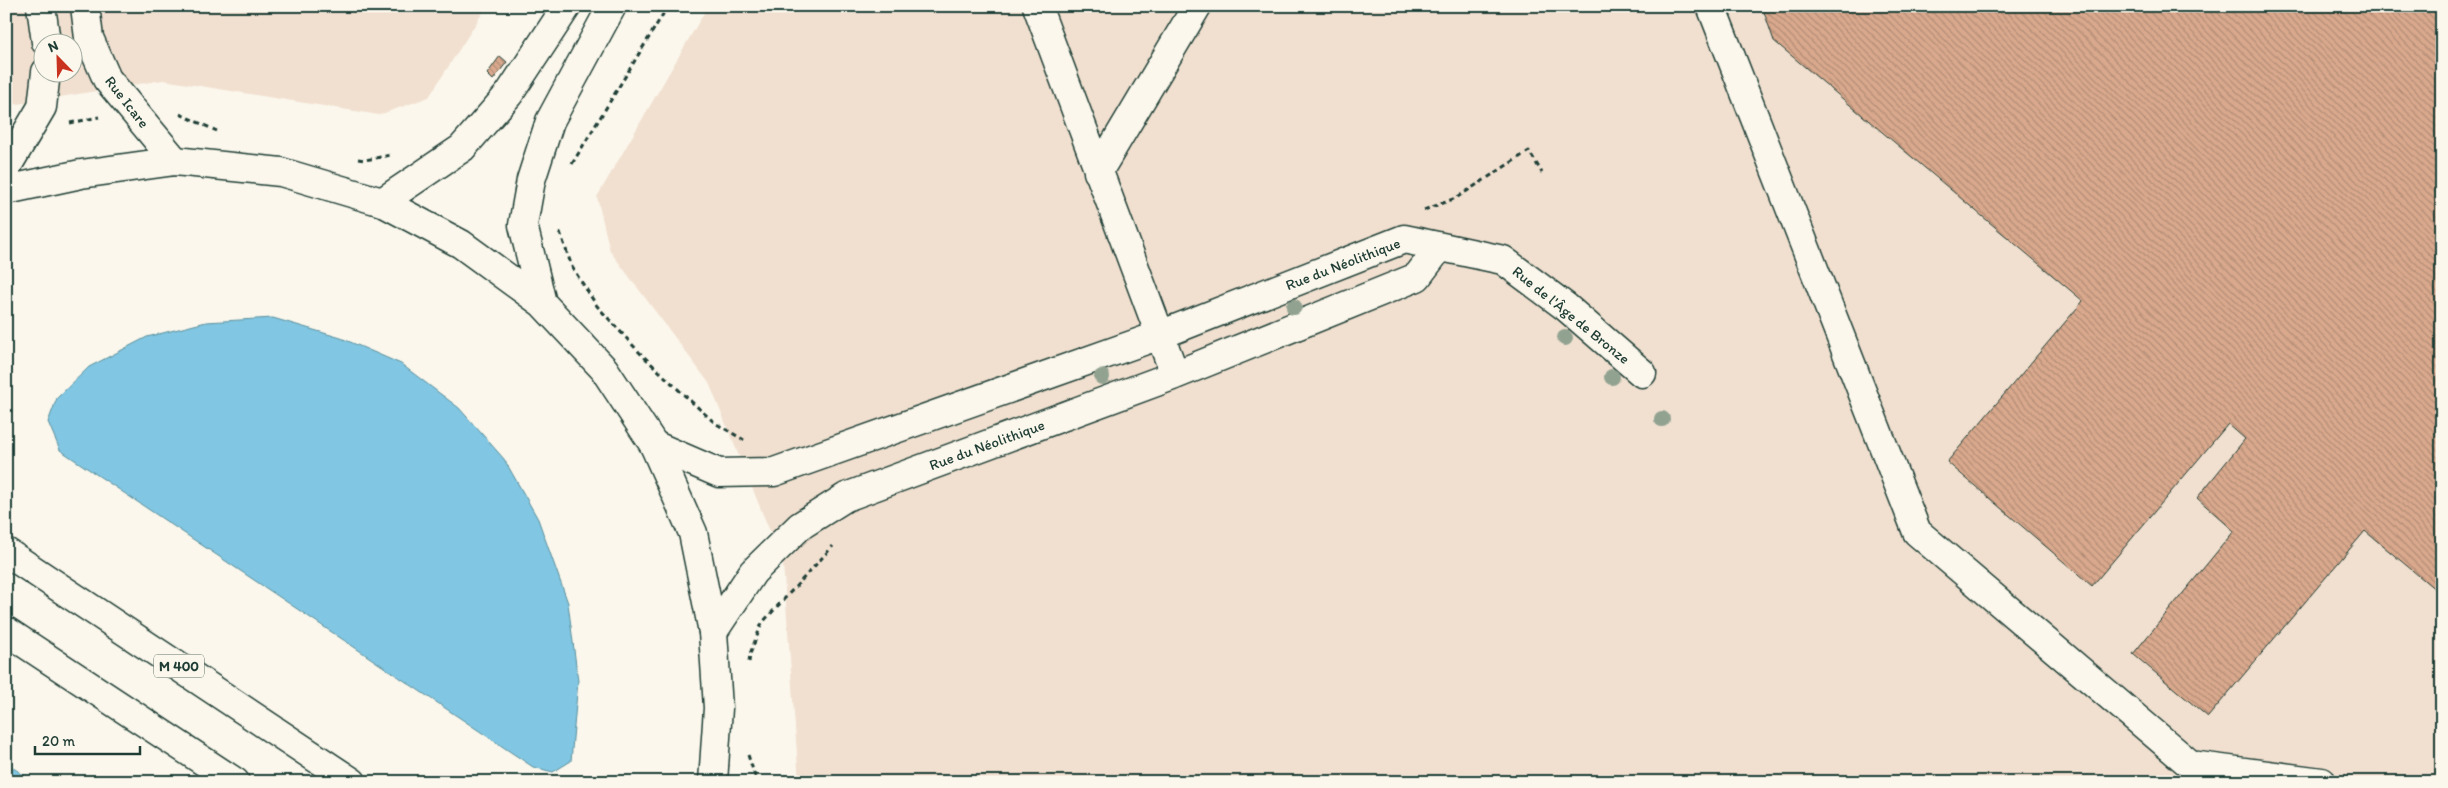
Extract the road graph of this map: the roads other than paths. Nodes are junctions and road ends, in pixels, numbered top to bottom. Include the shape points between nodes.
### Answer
1 (41, 6) edge
2 (84, 6) edge
3 (567, 6) edge
4 (612, 6) edge
5 (1197, 6) edge
6 (1711, 6) edge
7 (1042, 10) edge
8 (45, 32) edge
9 (45, 82) edge
10 (175, 161) junction
11 (6, 168) edge
12 (1098, 172) junction
13 (6, 190) edge
14 (382, 202) junction
15 (1439, 248) junction
16 (542, 303) junction
17 (1160, 335) junction
18 (1642, 373) dead end
19 (1175, 375) junction
20 (654, 445) junction
21 (6, 552) edge
22 (6, 631) edge
23 (713, 632) junction
24 (235, 782) edge
25 (352, 782) edge
26 (713, 782) edge
27 (2322, 782) edge

1 - 8 main road
2 - 10 main road, Rue Icare via 89,38 107,79
3 - 14 main road via 509,94 462,148
4 - 16 main road via 550,121 531,180 524,225
5 - 12 main road
6 - 27 main road via 1917,532 2191,765
7 - 12 main road
9 - 11 main road via 42,107
10 - 13 main road via 81,174
10 - 14 main road via 281,172
12 - 17 main road
14 - 16 main road via 461,244
15 - 17 main road, Rue du Néolithique via 1404,239
15 - 18 main road, Rue de l'Âge de Bronze via 1503,260 1566,307
15 - 19 main road, Rue du Néolithique via 1417,277
16 - 20 main road via 604,369
17 - 19 main road
17 - 20 main road, Rue du Néolithique via 774,472 719,473
19 - 23 main road, Rue du Néolithique via 846,497 800,526 752,572
20 - 23 main road via 693,533
21 - 25 main road, M 400
22 - 24 main road
23 - 26 main road via 718,708

